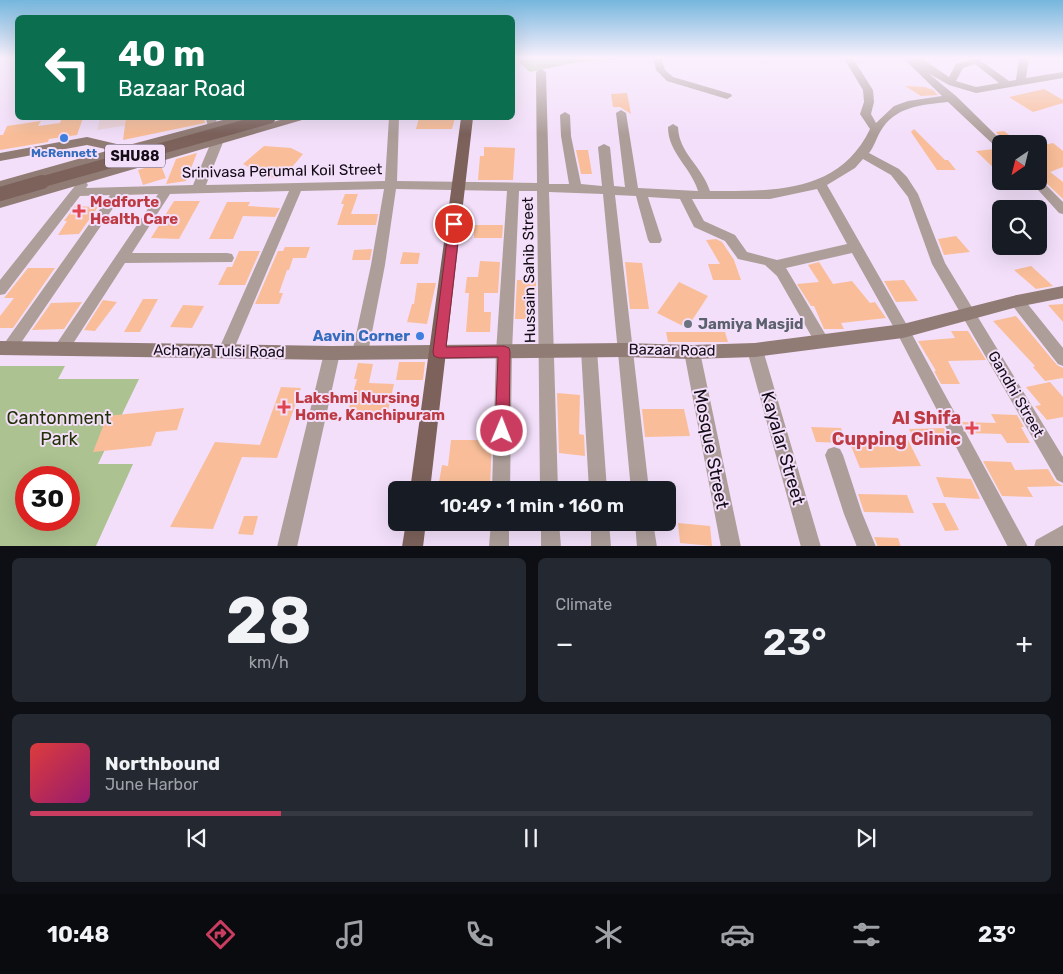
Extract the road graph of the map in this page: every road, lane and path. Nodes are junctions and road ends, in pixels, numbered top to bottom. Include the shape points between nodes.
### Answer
1 (541, 82) edge
2 (682, 82) edge
3 (863, 82) edge
4 (935, 82) edge
5 (952, 82) edge
6 (1017, 82) edge
7 (1006, 84) joint
8 (727, 96) dead end
9 (952, 98) junction
10 (620, 113) dead end
11 (565, 115) dead end
12 (226, 120) edge
13 (249, 120) edge
14 (263, 120) edge
15 (291, 120) edge
16 (394, 120) edge
17 (467, 120) edge
18 (211, 122) edge
19 (673, 127) dead end
20 (876, 128) junction
21 (992, 137) edge
22 (218, 140) junction
23 (604, 148) dead end
24 (125, 150) junction
25 (863, 154) junction
26 (0, 157) edge
27 (128, 166) junction
28 (87, 179) junction
29 (820, 184) junction
30 (0, 185) edge
31 (391, 185) junction
32 (297, 186) junction
33 (459, 187) junction
34 (513, 187) junction
35 (544, 188) junction
36 (576, 188) junction
37 (198, 189) junction
38 (607, 189) junction
39 (1044, 190) edge
40 (120, 191) junction
41 (166, 191) junction
42 (0, 192) edge
43 (76, 192) junction
44 (637, 192) junction
45 (705, 194) junction
46 (684, 195) junction
47 (0, 203) edge
48 (1063, 210) edge
49 (654, 240) dead end
50 (856, 247) junction
51 (122, 258) junction
52 (227, 258) dead end
53 (775, 265) junction
54 (0, 290) edge
55 (1063, 292) edge
56 (1017, 301) junction
57 (970, 314) junction
58 (903, 331) junction
59 (822, 342) junction
60 (5, 348) edge
61 (62, 348) junction
62 (588, 350) junction
63 (624, 350) junction
64 (755, 350) junction
65 (226, 351) junction
66 (547, 351) junction
67 (439, 352) junction
68 (504, 352) junction
69 (692, 352) junction
70 (332, 353) junction
71 (360, 353) junction
72 (1063, 359) edge
73 (834, 455) dead end
74 (1063, 474) edge
75 (421, 481) edge
76 (500, 481) edge
77 (550, 481) edge
78 (597, 481) edge
79 (639, 481) edge
80 (414, 531) edge
81 (500, 531) edge
82 (550, 531) edge
83 (600, 531) edge
84 (645, 531) edge
85 (1063, 535) edge
86 (287, 546) edge
87 (412, 546) edge
88 (499, 546) edge
89 (551, 546) edge
90 (601, 546) edge
91 (647, 546) edge
92 (731, 546) edge
93 (811, 546) edge
94 (867, 546) edge
95 (1019, 546) edge
96 (1042, 546) edge

1 - 35 street, Hussain Sahib Street
2 - 8 street
3 - 20 street via 868,90 866,120
4 - 9 street
5 - 7 street via 976,90
6 - 7 street
9 - 20 street via 908,104 898,108
9 - 21 street
10 - 44 street
11 - 36 street
12 - 18 street
13 - 42 main road, SHU88, bridge
14 - 42 main road, SHU88, bridge
15 - 22 street
16 - 31 street
17 - 33 main road
18 - 24 street
19 - 45 street via 672,138 677,149 698,174
20 - 25 street
22 - 27 street
22 - 37 street
23 - 38 street
24 - 26 street via 87,141
24 - 27 street
24 - 30 street
25 - 29 street, Srinivasa Perumal Koil Street
25 - 57 street, Gandhi Street via 903,180 914,197 939,264
27 - 28 street
28 - 43 street
28 - 47 street
29 - 45 street, Srinivasa Perumal Koil Street via 770,195
29 - 50 street
31 - 32 street, Srinivasa Perumal Koil Street
31 - 33 street, Srinivasa Perumal Koil Street
31 - 71 street
32 - 37 street, Srinivasa Perumal Koil Street
32 - 65 street
33 - 34 street, Srinivasa Perumal Koil Street
33 - 67 main road
34 - 35 street, Srinivasa Perumal Koil Street
34 - 68 street
35 - 36 street, Srinivasa Perumal Koil Street
35 - 66 street, Hussain Sahib Street
36 - 38 street, Srinivasa Perumal Koil Street
37 - 41 street, Srinivasa Perumal Koil Street
38 - 44 street, Srinivasa Perumal Koil Street
38 - 63 street
39 - 48 street
40 - 41 street, Srinivasa Perumal Koil Street
40 - 43 street, Srinivasa Perumal Koil Street
40 - 60 street
41 - 51 street
43 - 54 street
44 - 46 street, Srinivasa Perumal Koil Street
44 - 49 street
45 - 46 street, Srinivasa Perumal Koil Street
46 - 53 street via 700,224 730,238 743,256
50 - 53 street
50 - 58 street
51 - 52 street
51 - 61 street
53 - 59 street
55 - 56 street, Bazaar Road
56 - 57 street, Bazaar Road
56 - 72 street
57 - 58 street, Bazaar Road
57 - 74 street, Gandhi Street
58 - 59 street, Bazaar Road
58 - 95 street
59 - 64 street, Bazaar Road
60 - 61 street, Acharya Tulsi Road
61 - 65 street, Acharya Tulsi Road
62 - 63 street, Bazaar Road
62 - 66 street, Bazaar Road
62 - 78 street
63 - 69 street, Bazaar Road
63 - 79 street
64 - 69 street, Bazaar Road
64 - 93 street, Kayalar Street
65 - 70 street, Acharya Tulsi Road
66 - 68 street, Bazaar Road
66 - 77 street, Hussain Sahib Street
67 - 68 street, Bazaar Road
67 - 71 street, Acharya Tulsi Road
67 - 75 main road
68 - 76 street
69 - 92 street, Mosque Street
70 - 71 street, Acharya Tulsi Road
70 - 86 street
73 - 94 street
80 - 87 main road
81 - 88 street
82 - 89 street
83 - 90 street
84 - 91 street
85 - 96 street

